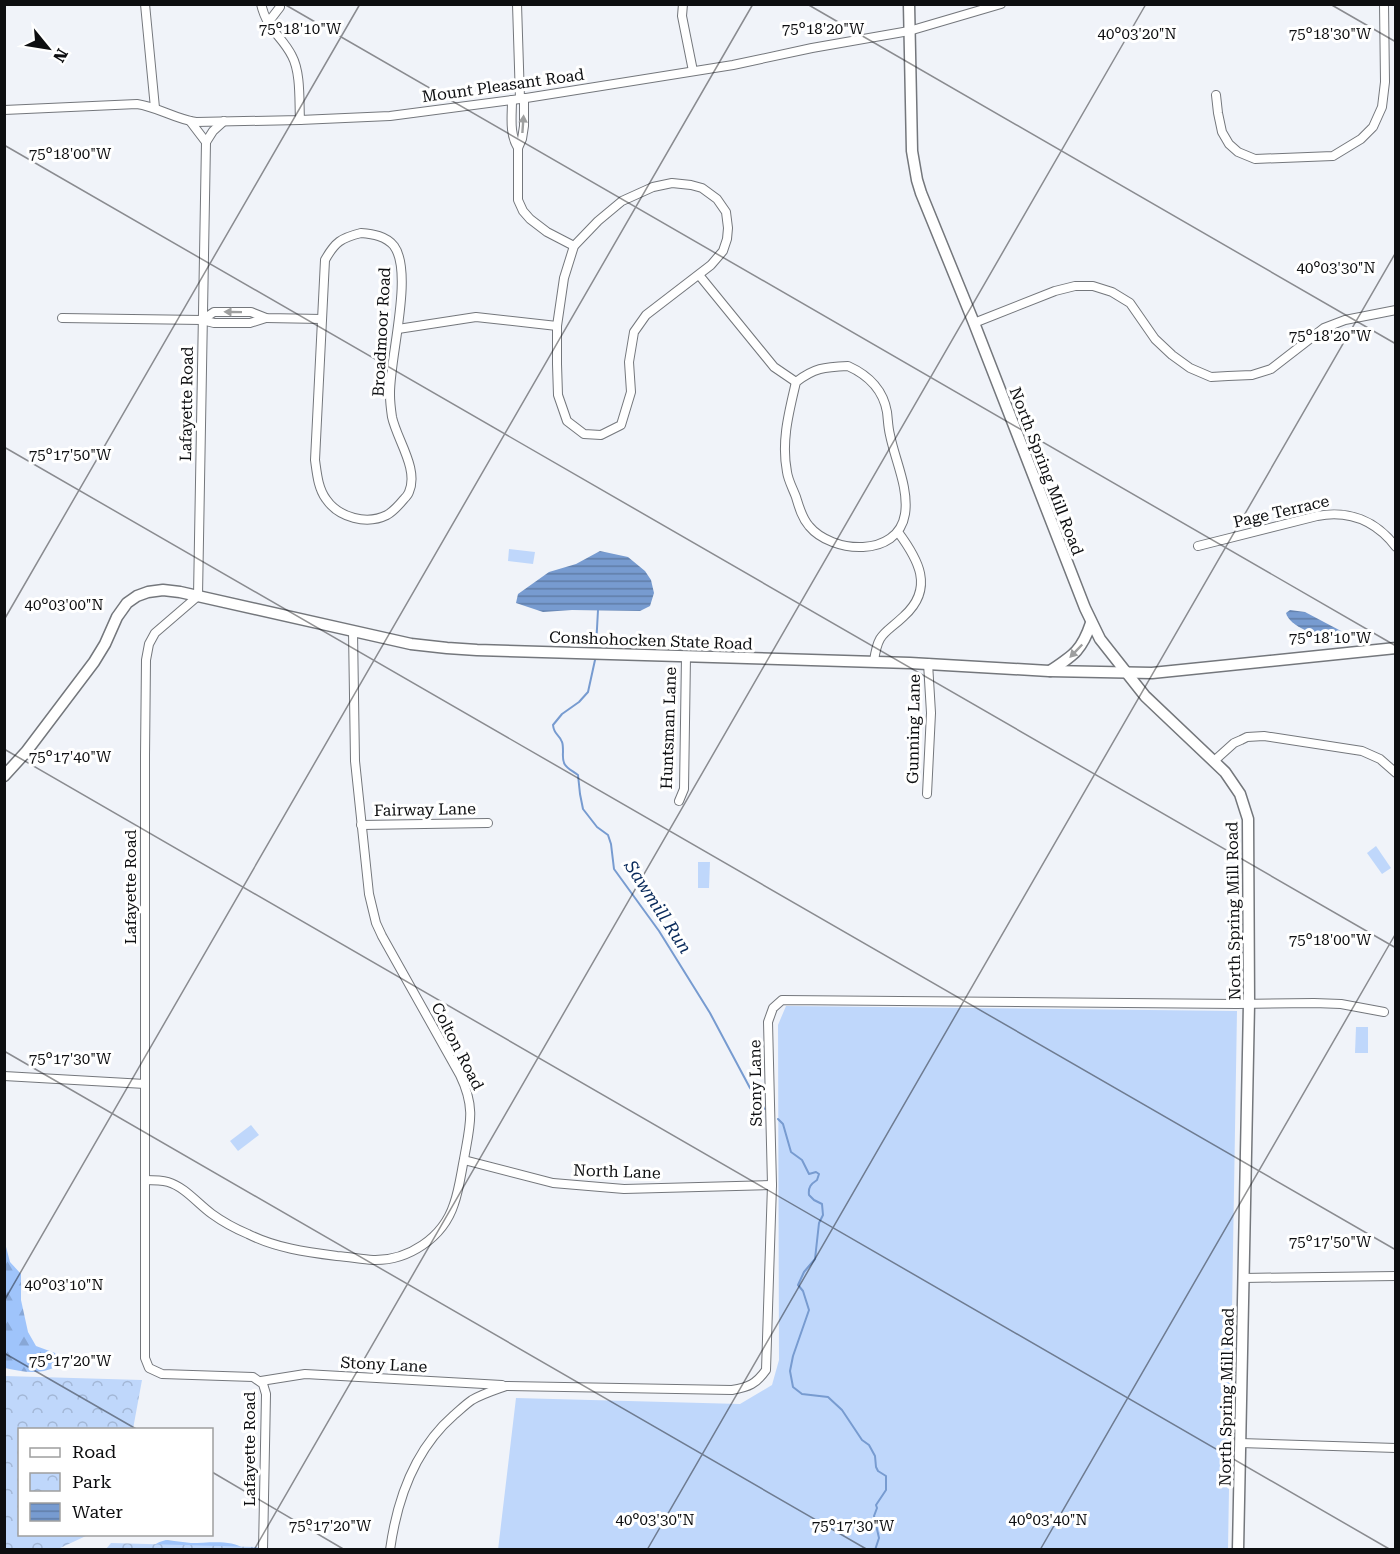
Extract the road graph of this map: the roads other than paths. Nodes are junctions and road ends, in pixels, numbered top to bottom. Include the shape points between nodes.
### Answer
1 (145, 4) edge
2 (261, 4) edge
3 (279, 4) edge
4 (517, 4) edge
5 (683, 4) edge
6 (909, 4) edge
7 (1001, 4) edge
8 (1383, 4) edge
9 (267, 24) junction
10 (909, 31) junction
11 (693, 71) junction
12 (1216, 95) dead end
13 (519, 99) junction
14 (155, 108) junction
15 (4, 110) edge
16 (300, 120) junction
17 (189, 121) junction
18 (224, 122) junction
19 (206, 142) junction
20 (574, 246) junction
21 (699, 275) junction
22 (1395, 310) edge
23 (62, 318) dead end
24 (322, 319) junction
25 (202, 320) junction
26 (974, 323) junction
27 (557, 326) junction
28 (398, 329) junction
29 (796, 382) junction
30 (898, 532) junction
31 (1198, 546) dead end
32 (1395, 547) edge
33 (198, 596) junction
34 (1091, 623) junction
35 (353, 631) junction
36 (1395, 648) edge
37 (686, 656) junction
38 (874, 662) junction
39 (928, 663) junction
40 (1049, 671) junction
41 (1126, 672) junction
42 (1214, 760) junction
43 (1395, 773) edge
44 (4, 776) edge
45 (927, 794) dead end
46 (679, 801) dead end
47 (488, 823) dead end
48 (361, 825) junction
49 (1249, 1004) junction
50 (1384, 1012) dead end
51 (4, 1076) edge
52 (145, 1084) junction
53 (464, 1160) junction
54 (145, 1180) junction
55 (772, 1185) junction
56 (1395, 1276) edge
57 (1243, 1278) junction
58 (261, 1381) junction
59 (506, 1386) junction
60 (1240, 1443) junction
61 (1395, 1448) edge
62 (263, 1550) edge
63 (390, 1550) edge
64 (1238, 1550) edge

1 - 14 street
2 - 9 street
3 - 9 street
4 - 13 street
5 - 11 street
6 - 10 main road, North Spring Mill Road
7 - 10 street, Mount Pleasant Road
8 - 12 street via 1382,107 1373,127 1333,156 1255,159 1238,152 1222,132
9 - 16 street via 291,53 296,66
10 - 11 street, Mount Pleasant Road
10 - 26 main road, North Spring Mill Road via 912,151 917,180
11 - 13 street, Mount Pleasant Road
13 - 16 street, Mount Pleasant Road via 390,116
13 - 20 street via 511,131 518,148 518,200 523,211 541,228
14 - 15 street, Mount Pleasant Road via 137,104
14 - 17 street, Mount Pleasant Road
16 - 18 street, Mount Pleasant Road
17 - 18 street, Mount Pleasant Road
17 - 19 street
18 - 19 street
19 - 25 street, Lafayette Road
20 - 21 street via 622,201 653,187 691,185 717,199 726,212 728,228 723,251
20 - 27 street via 564,278
21 - 27 street via 646,315 634,332 629,362 631,392 621,425 601,435 584,434 567,422 558,395
21 - 29 street via 774,367
22 - 26 street via 1324,327 1271,369 1252,375 1211,377 1172,355 1155,339 1130,303 1093,286 1075,285 1055,291
23 - 25 street
24 - 25 street via 214,312
24 - 28 street, Broadmoor Road via 325,260 334,244 361,233 373,234 395,247 401,263
24 - 28 street, Broadmoor Road via 317,480 334,508 360,519 387,515 410,492 409,461 392,418 390,393
25 - 33 street, Lafayette Road
26 - 34 main road, North Spring Mill Road
27 - 28 street via 476,317
29 - 30 street via 809,372 848,366 877,386 887,409 889,434 906,498 905,517
29 - 30 street via 784,443 787,473 809,526 828,542 855,548 870,547
30 - 38 street via 916,559 921,585 911,609 879,639
31 - 32 street, Page Terrace via 1333,513 1365,521
33 - 35 main road, Conshohocken State Road
33 - 44 main road, Conshohocken State Road via 155,590 127,603 94,662
33 - 52 street, Lafayette Road via 155,633 146,660
34 -> 40 main road via 1078,650
34 - 41 main road, North Spring Mill Road
35 - 37 main road, Conshohocken State Road via 447,648
35 - 48 street, Colton Road via 355,761
36 - 41 main road, Conshohocken State Road via 1152,673
37 - 38 main road, Conshohocken State Road
37 - 46 street, Huntsman Lane via 684,789
38 - 39 main road, Conshohocken State Road
39 - 40 main road, Conshohocken State Road
39 - 45 street, Gunning Lane via 931,713
40 - 41 main road, Conshohocken State Road
41 - 42 main road, North Spring Mill Road via 1145,696
42 - 43 street via 1240,740 1264,736 1362,752 1380,759
42 - 49 main road, North Spring Mill Road via 1235,786 1248,819
47 - 48 street, Fairway Lane
48 - 53 street, Colton Road via 376,923 468,1095 471,1115
49 - 50 street via 1341,1004
49 - 55 street, Stony Lane via 782,1000 773,1008 768,1022
49 - 57 main road, North Spring Mill Road
51 - 52 street
52 - 54 street, Lafayette Road
53 - 54 street, Colton Road via 454,1203 438,1232 415,1250 373,1260 301,1251 267,1242 212,1214 174,1185
53 - 55 street, North Lane via 553,1183 624,1189
54 - 58 street, Lafayette Road via 145,1358 149,1368 162,1374 253,1377
55 - 59 street, Stony Lane via 766,1370 759,1380 732,1390
56 - 57 street
57 - 60 main road, North Spring Mill Road
58 - 59 street, Stony Lane via 305,1374
58 - 62 street, Lafayette Road via 266,1394
59 - 63 street, Stony Lane via 472,1400 428,1442 408,1479
60 - 61 street
60 - 64 main road, North Spring Mill Road

